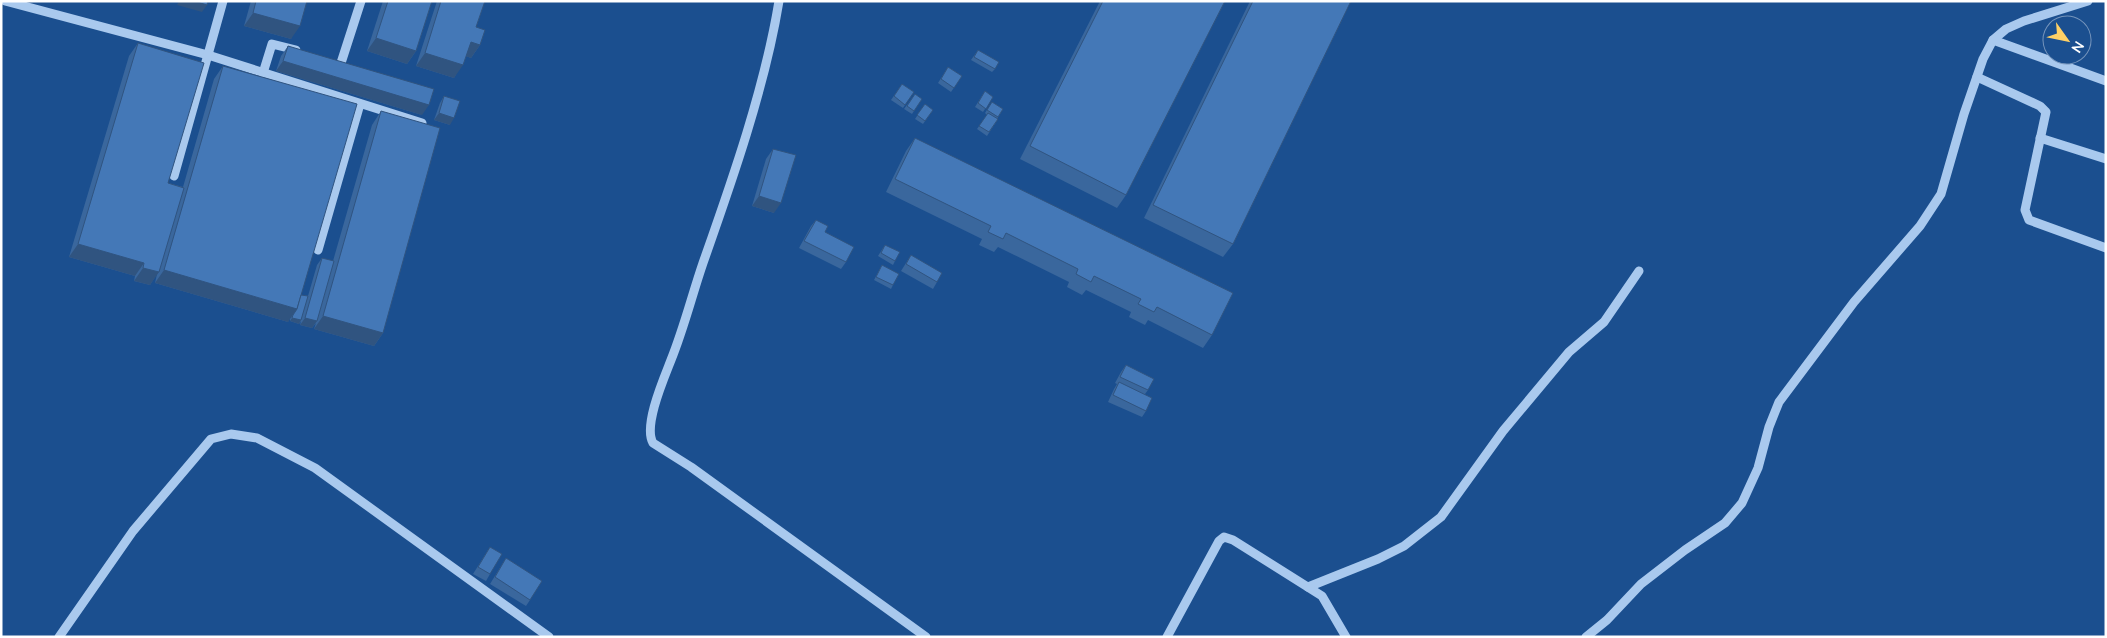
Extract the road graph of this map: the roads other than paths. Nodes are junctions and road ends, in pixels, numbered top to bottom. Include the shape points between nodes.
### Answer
1 (5, 1) edge
2 (223, 1) edge
3 (361, 1) edge
4 (779, 1) edge
5 (2088, 1) edge
6 (1993, 40) junction
7 (306, 53) edge
8 (208, 55) junction
9 (341, 63) edge
10 (263, 73) junction
11 (1977, 77) junction
12 (2106, 81) edge
13 (360, 104) junction
14 (422, 123) edge
15 (2040, 138) junction
16 (2106, 160) edge
17 (174, 176) edge
18 (2106, 248) edge
19 (318, 250) edge
20 (1639, 271) dead end
21 (1308, 587) junction
22 (60, 637) edge
23 (549, 637) edge
24 (926, 637) edge
25 (1167, 637) edge
26 (1346, 637) edge
27 (1586, 637) edge

1 - 8 street
2 - 8 street
3 - 9 street
4 - 24 street via 731,182 683,330 662,383 649,438
5 - 6 street via 2020,23
6 - 11 street
6 - 12 street
7 - 10 street via 272,44
8 - 10 street
8 - 17 street
10 - 13 street
11 - 15 street via 2040,106 2046,112
11 - 27 street via 1937,203 1854,302 1779,402 1758,468 1742,502 1725,523 1641,584
13 - 14 street
13 - 19 street
15 - 16 street
15 - 18 street via 2025,210 2029,220
20 - 21 street via 1604,322 1569,352 1510,423 1441,517 1396,550
21 - 25 street via 1224,537 1218,541
21 - 26 street via 1326,600
22 - 23 street via 133,531 211,439 231,434 257,438 315,468

